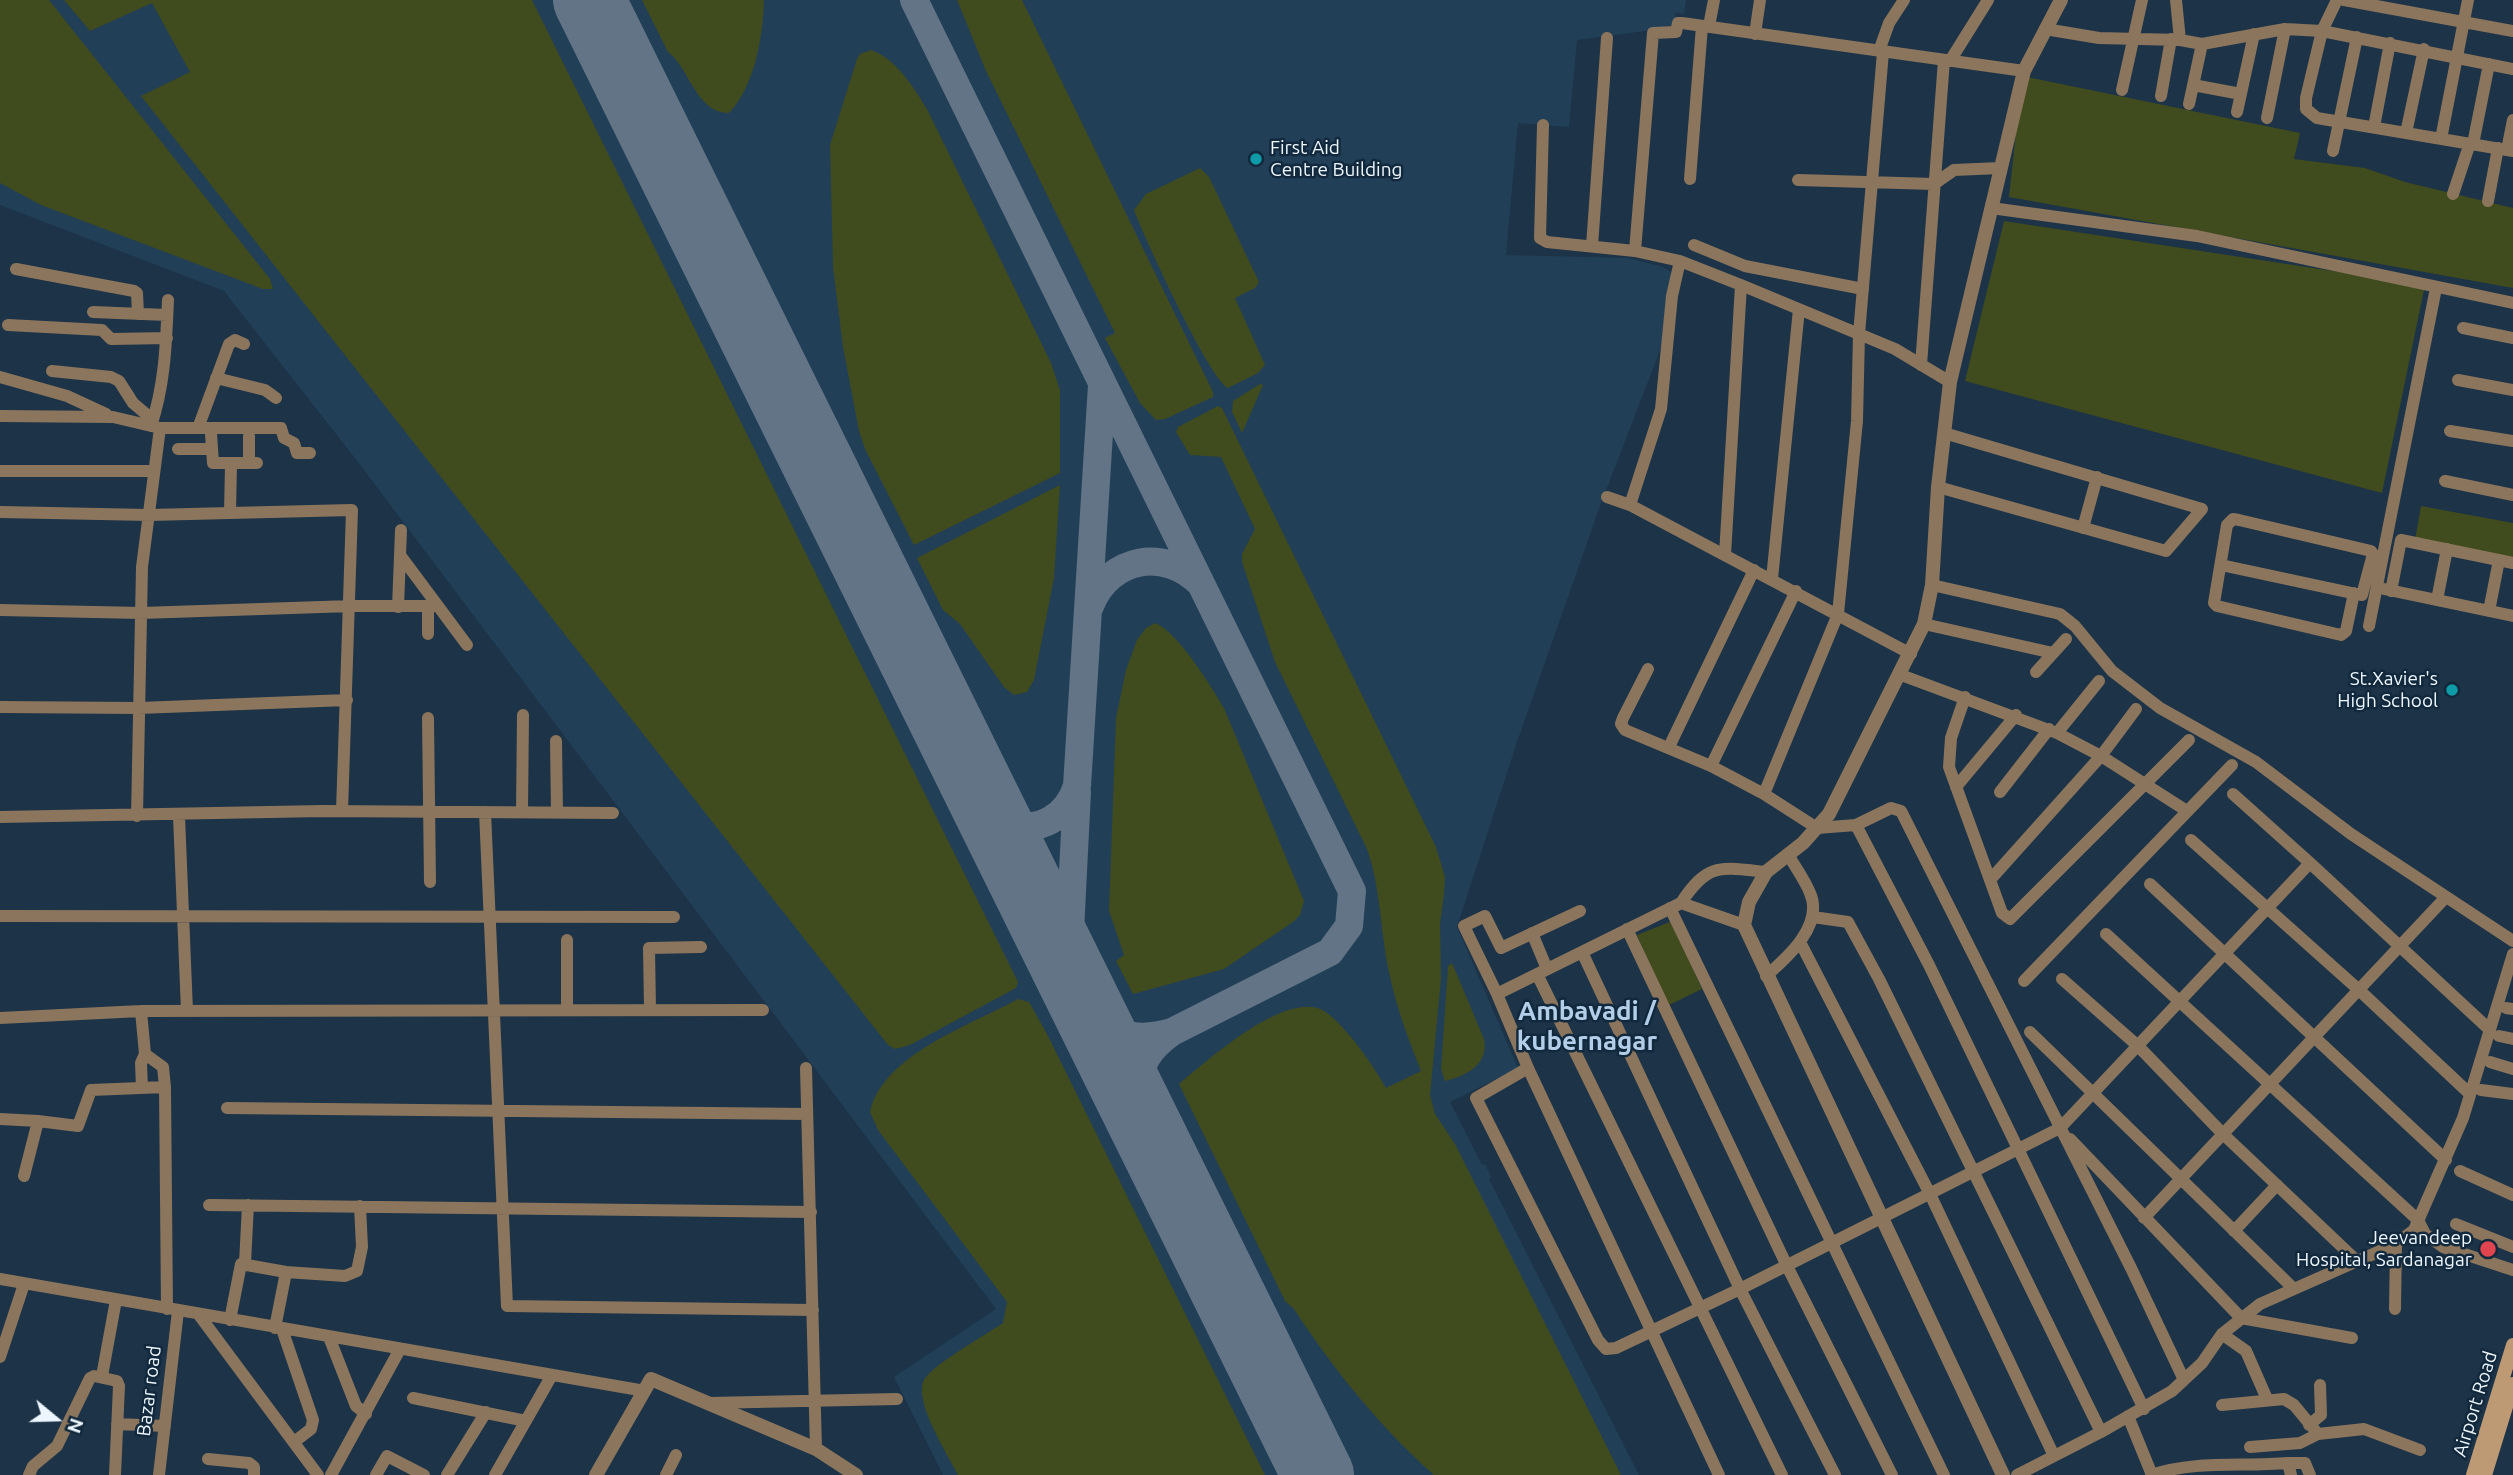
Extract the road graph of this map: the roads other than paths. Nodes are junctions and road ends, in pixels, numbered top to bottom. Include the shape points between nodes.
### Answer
1 (1714, 0) edge
2 (1760, 0) edge
3 (1904, 0) edge
4 (1988, 0) edge
5 (2061, 0) edge
6 (2142, 0) edge
7 (2176, 0) edge
8 (2337, 0) edge
9 (2344, 0) edge
10 (2468, 0) edge
11 (2371, 2) edge
12 (2463, 22) junction
13 (1706, 26) junction
14 (2045, 29) junction
15 (2285, 29) junction
16 (2322, 31) junction
17 (2513, 31) edge
18 (1755, 34) junction
19 (2253, 34) junction
20 (2357, 37) junction
21 (1607, 38) dead end
22 (2176, 39) junction
23 (2132, 40) junction
24 (2390, 43) junction
25 (2202, 44) junction
26 (2424, 49) junction
27 (1881, 52) junction
28 (2456, 57) junction
29 (1947, 61) junction
30 (2489, 64) junction
31 (2513, 69) edge
32 (2024, 71) junction
33 (2193, 85) junction
34 (2122, 90) dead end
35 (2241, 94) junction
36 (2161, 96) dead end
37 (2189, 104) dead end
38 (2237, 112) dead end
39 (2267, 118) dead end
40 (2513, 120) edge
41 (2339, 121) junction
42 (1543, 125) dead end
43 (2374, 127) junction
44 (2406, 133) junction
45 (2441, 139) junction
46 (2472, 143) junction
47 (2506, 149) edge
48 (2333, 151) dead end
49 (2000, 168) junction
50 (1690, 179) dead end
51 (1798, 180) dead end
52 (1871, 183) junction
53 (1934, 184) junction
54 (2453, 194) dead end
55 (2488, 201) dead end
56 (1991, 208) junction
57 (1694, 245) dead end
58 (1592, 246) junction
59 (1635, 251) junction
60 (1680, 261) junction
61 (16, 269) dead end
62 (1741, 285) junction
63 (2436, 288) junction
64 (1863, 289) junction
65 (167, 300) dead end
66 (2513, 303) edge
67 (1799, 309) junction
68 (93, 312) dead end
69 (138, 314) junction
70 (167, 315) junction
71 (8, 325) dead end
72 (2463, 328) dead end
73 (1859, 334) junction
74 (167, 338) junction
75 (2513, 338) edge
76 (244, 344) dead end
77 (1921, 365) junction
78 (52, 371) dead end
79 (0, 377) edge
80 (216, 378) junction
81 (2458, 380) dead end
82 (1950, 382) junction
83 (2513, 390) edge
84 (276, 398) dead end
85 (0, 416) edge
86 (113, 417) junction
87 (155, 424) junction
88 (198, 428) junction
89 (2450, 431) dead end
90 (1944, 433) junction
91 (211, 434) dead end
92 (248, 436) dead end
93 (2513, 441) edge
94 (178, 449) dead end
95 (211, 449) junction
96 (310, 453) dead end
97 (231, 464) junction
98 (0, 471) edge
99 (154, 471) junction
100 (2097, 477) junction
101 (2445, 481) dead end
102 (1938, 487) junction
103 (2513, 495) edge
104 (1607, 497) dead end
105 (1630, 505) junction
106 (0, 512) edge
107 (230, 513) junction
108 (149, 515) junction
109 (2082, 528) junction
110 (401, 530) dead end
111 (2447, 550) junction
112 (400, 555) junction
113 (1725, 555) junction
114 (2499, 560) junction
115 (2513, 563) edge
116 (2221, 565) junction
117 (1754, 570) junction
118 (1772, 579) junction
119 (1932, 585) junction
120 (1796, 591) junction
121 (2391, 591) junction
122 (2367, 593) junction
123 (2437, 600) junction
124 (351, 606) junction
125 (433, 606) junction
126 (398, 607) junction
127 (0, 610) edge
128 (2489, 611) junction
129 (141, 613) junction
130 (1838, 614) junction
131 (2513, 615) edge
132 (1924, 624) junction
133 (2369, 626) dead end
134 (428, 634) dead end
135 (2066, 639) dead end
136 (467, 645) dead end
137 (2053, 653) junction
138 (1911, 654) junction
139 (1648, 669) dead end
140 (2036, 672) dead end
141 (1901, 675) junction
142 (2099, 681) dead end
143 (1965, 697) junction
144 (347, 700) junction
145 (0, 707) edge
146 (139, 708) junction
147 (2136, 709) dead end
148 (523, 715) dead end
149 (2016, 715) junction
150 (428, 718) dead end
151 (2053, 731) junction
152 (2189, 740) dead end
153 (556, 741) dead end
154 (1669, 747) junction
155 (2101, 756) junction
156 (2232, 765) dead end
157 (1711, 766) junction
158 (2146, 784) junction
159 (1956, 787) junction
160 (2000, 792) dead end
161 (1764, 794) junction
162 (2233, 794) dead end
163 (342, 811) junction
164 (2187, 811) junction
165 (428, 812) junction
166 (485, 812) junction
167 (522, 812) junction
168 (557, 812) junction
169 (613, 813) dead end
170 (137, 816) junction
171 (179, 816) junction
172 (0, 817) edge
173 (1856, 825) junction
174 (1817, 828) junction
175 (2191, 840) dead end
176 (1788, 854) junction
177 (2310, 863) junction
178 (1766, 872) junction
179 (1990, 880) junction
180 (430, 882) dead end
181 (2150, 884) dead end
182 (2446, 897) junction
183 (1675, 906) junction
184 (2269, 909) junction
185 (1580, 911) dead end
186 (490, 914) junction
187 (184, 915) junction
188 (0, 916) edge
189 (674, 916) dead end
190 (1813, 917) junction
191 (1744, 925) junction
192 (1627, 929) junction
193 (1532, 933) junction
194 (2106, 934) dead end
195 (568, 940) dead end
196 (2513, 941) edge
197 (1800, 942) junction
198 (2401, 944) junction
199 (701, 947) dead end
200 (1582, 952) junction
201 (2226, 954) junction
202 (2513, 954) edge
203 (1542, 971) junction
204 (1766, 976) junction
205 (2062, 979) dead end
206 (2024, 981) dead end
207 (2359, 990) junction
208 (1497, 994) junction
209 (2181, 1001) junction
210 (494, 1009) junction
211 (567, 1009) junction
212 (650, 1009) junction
213 (763, 1010) dead end
214 (141, 1011) junction
215 (187, 1011) junction
216 (0, 1018) edge
217 (2030, 1032) dead end
218 (2495, 1033) junction
219 (2315, 1038) junction
220 (2513, 1039) edge
221 (2138, 1046) junction
222 (145, 1054) junction
223 (2490, 1062) dead end
224 (806, 1068) dead end
225 (1528, 1068) junction
226 (2513, 1069) edge
227 (2272, 1084) junction
228 (165, 1087) junction
229 (142, 1088) junction
230 (2476, 1092) junction
231 (2094, 1093) junction
232 (2513, 1094) edge
233 (227, 1108) dead end
234 (499, 1110) junction
235 (807, 1114) junction
236 (0, 1119) edge
237 (38, 1121) junction
238 (2060, 1128) junction
239 (2223, 1134) junction
240 (2020, 1149) junction
241 (2446, 1160) junction
242 (2460, 1171) dead end
243 (1972, 1173) junction
244 (23, 1175) dead end
245 (2182, 1181) junction
246 (2277, 1185) junction
247 (1930, 1194) junction
248 (2513, 1195) edge
249 (209, 1205) dead end
250 (248, 1205) junction
251 (360, 1206) junction
252 (504, 1208) junction
253 (811, 1212) junction
254 (2144, 1218) junction
255 (1883, 1219) junction
256 (2418, 1220) junction
257 (2456, 1224) dead end
258 (2234, 1231) junction
259 (1832, 1244) junction
260 (2396, 1244) junction
261 (2513, 1247) edge
262 (2357, 1261) junction
263 (245, 1263) junction
264 (1787, 1266) junction
265 (2513, 1270) edge
266 (286, 1272) junction
267 (0, 1279) edge
268 (24, 1284) junction
269 (2293, 1288) junction
270 (1741, 1289) junction
271 (116, 1300) junction
272 (1701, 1308) junction
273 (2395, 1309) dead end
274 (173, 1310) junction
275 (813, 1310) junction
276 (199, 1315) junction
277 (2241, 1318) junction
278 (230, 1320) junction
279 (279, 1328) junction
280 (1653, 1329) junction
281 (2222, 1334) junction
282 (329, 1337) junction
283 (2352, 1338) dead end
284 (2513, 1345) edge
285 (400, 1349) junction
286 (0, 1357) edge
287 (552, 1375) junction
288 (102, 1377) junction
289 (2184, 1380) junction
290 (2513, 1384) edge
291 (2320, 1385) dead end
292 (645, 1391) junction
293 (412, 1398) dead end
294 (897, 1399) dead end
295 (2267, 1399) junction
296 (815, 1401) junction
297 (707, 1403) junction
298 (2222, 1405) dead end
299 (2144, 1409) junction
300 (486, 1412) junction
301 (366, 1414) junction
302 (2128, 1416) junction
303 (526, 1421) junction
304 (117, 1424) junction
305 (164, 1426) junction
306 (2314, 1430) junction
307 (2101, 1432) junction
308 (294, 1442) junction
309 (2250, 1447) dead end
310 (816, 1449) junction
311 (2420, 1450) dead end
312 (676, 1455) dead end
313 (2054, 1456) junction
314 (208, 1459) dead end
315 (2289, 1469) edge
316 (29, 1475) edge
317 (115, 1475) edge
318 (159, 1475) edge
319 (254, 1475) edge
320 (318, 1475) edge
321 (331, 1475) edge
322 (376, 1475) edge
323 (424, 1475) edge
324 (447, 1475) edge
325 (495, 1475) edge
326 (596, 1475) edge
327 (666, 1475) edge
328 (856, 1475) edge
329 (1719, 1475) edge
330 (1782, 1475) edge
331 (1836, 1475) edge
332 (1892, 1475) edge
333 (1944, 1475) edge
334 (2003, 1475) edge
335 (2017, 1475) edge
336 (2152, 1475) edge
337 (2310, 1475) edge
338 (2473, 1475) edge
339 (2485, 1475) edge

1 - 13 street
2 - 18 street
3 - 27 street via 1889,23
4 - 29 street
5 - 14 street
6 - 23 street
7 - 22 street
8 - 16 street
9 - 11 street
10 - 12 street
11 - 12 street
12 - 17 street
12 - 28 street
13 - 18 street
13 - 50 street
13 - 59 street via 1678,23 1676,32 1653,33
14 - 23 street
14 - 32 street
15 - 16 street
15 - 19 street
15 - 39 street
16 - 20 street
16 - 41 street via 2306,109 2317,118
18 - 27 street
19 - 25 street
19 - 35 street
20 - 24 street
20 - 41 street
21 - 58 street
22 - 23 street
22 - 25 street
22 - 36 street
23 - 34 street
24 - 26 street
24 - 43 street
25 - 33 street
26 - 28 street
26 - 44 street
27 - 29 street
27 - 52 street
28 - 30 street
28 - 45 street
29 - 32 street
29 - 53 street
30 - 31 street
30 - 46 street
32 - 49 street
33 - 35 street
33 - 37 street
35 - 38 street
40 - 47 street
41 - 43 street
41 - 48 street
42 - 58 street via 1540,237 1547,242
43 - 44 street
44 - 45 street
45 - 46 street
46 - 47 street
46 - 54 street
47 - 55 street
49 - 53 street via 1954,170
49 - 56 street
51 - 52 street
52 - 53 street
52 - 64 street
53 - 77 street
56 - 63 street via 2197,236
56 - 82 street
57 - 64 street via 1745,266
58 - 59 street
59 - 60 street
60 - 62 street
60 - 105 street via 1661,408
61 - 69 street via 134,291
62 - 67 street
62 - 113 street
63 - 66 street
63 - 122 street
64 - 73 street
65 - 70 street
67 - 73 street
67 - 118 street
68 - 69 street
69 - 70 street
70 - 74 street
71 - 74 street via 102,330 111,339
72 - 75 street
73 - 77 street
73 - 130 street via 1857,421
74 - 87 street
76 - 80 street via 232,340
77 - 82 street
78 - 87 street via 119,381
79 - 86 street via 67,396
80 - 84 street via 265,390
80 - 88 street
81 - 83 street
82 - 90 street
85 - 86 street
86 - 87 street
87 - 88 street
87 - 99 street
88 - 96 street via 283,428 297,453
89 - 93 street
90 - 100 street
90 - 102 street
91 - 95 street
92 - 97 street via 253,463
94 - 95 street
95 - 97 street via 213,463
97 - 107 street
98 - 99 street
99 - 108 street
100 - 109 street
100 - 109 street via 2202,509 2166,551
101 - 103 street
102 - 109 street
102 - 119 street
104 - 105 street
105 - 113 street
106 - 108 street
107 - 108 street
107 - 124 street via 352,509
108 - 129 street
110 - 112 street
111 - 114 street
111 - 121 street via 2401,540
111 - 123 street
112 - 125 street
112 - 126 street
113 - 117 street
114 - 115 street
114 - 128 street
116 - 122 street
116 - 122 street via 2217,606 2337,635 2346,631
116 - 122 street via 2227,525 2234,519 2371,551
117 - 118 street
117 - 154 street
118 - 120 street
119 - 132 street
119 - 182 street via 2060,614 2112,671 2160,708 2256,762 2351,834
120 - 130 street
120 - 157 street
121 - 122 street
121 - 123 street
122 - 133 street
123 - 128 street
124 - 126 street
124 - 129 street
124 - 144 street
125 - 126 street
125 - 134 street
125 - 136 street
127 - 129 street
128 - 131 street
129 - 146 street
130 - 138 street
130 - 161 street
132 - 137 street
132 - 138 street
135 - 137 street
137 - 140 street
138 - 141 street
139 - 154 street via 1621,724 1625,730
141 - 143 street
141 - 174 street via 1829,814
142 - 151 street
143 - 149 street
143 - 159 street via 1949,754
144 - 146 street
144 - 163 street
145 - 146 street
146 - 170 street
147 - 155 street
148 - 167 street
149 - 151 street
149 - 159 street
150 - 165 street
151 - 155 street
151 - 160 street
152 - 158 street
153 - 168 street
154 - 157 street
155 - 158 street
155 - 179 street
156 - 164 street
157 - 161 street
158 - 164 street
158 - 179 street via 2010,919 2002,913
159 - 179 street
161 - 174 street
162 - 177 street
163 - 165 street
163 - 171 street
164 - 206 street
165 - 166 street
165 - 180 street
166 - 167 street
166 - 186 street
167 - 168 street
168 - 169 street
170 - 171 street
170 - 172 street
171 - 187 street
173 - 174 street
173 - 238 street via 1891,808 1901,811
173 - 240 street
174 - 176 street
175 - 184 street
176 - 178 street
176 - 190 street via 1812,895
177 - 184 street
177 - 198 street
178 - 183 street via 1715,871 1698,878
178 - 191 street via 1749,902
181 - 201 street
182 - 196 street
182 - 198 street
183 - 191 street
183 - 192 street
183 - 259 street
184 - 201 street
184 - 207 street
185 - 193 street
186 - 187 street
186 - 189 street
186 - 210 street
187 - 188 street
187 - 215 street
190 - 197 street
190 - 243 street via 1847,922
191 - 204 street
192 - 200 street
192 - 264 street
193 - 203 street
193 - 208 street via 1501,948 1485,916 1464,926
194 - 209 street
195 - 211 street
197 - 204 street
197 - 247 street
198 - 207 street
198 - 218 street
199 - 212 street via 649,948
200 - 203 street
200 - 270 street
201 - 209 street
201 - 219 street
202 - 218 street
203 - 208 street
203 - 272 street
204 - 255 street
205 - 221 street
207 - 219 street
207 - 230 street
208 - 225 street
209 - 221 street
209 - 227 street
210 - 211 street
210 - 215 street
210 - 234 street
211 - 212 street
212 - 213 street
214 - 215 street
214 - 216 street
214 - 222 street
217 - 231 street
218 - 220 street
218 - 230 street
219 - 227 street
219 - 241 street
221 - 231 street
221 - 239 street
222 - 228 street via 163,1067
222 - 229 street
223 - 226 street
224 - 235 street
225 - 280 street
225 - 280 street via 1476,1098 1598,1340 1606,1349 1616,1348
227 - 239 street
227 - 256 street
228 - 229 street
228 - 274 street, Bazar road
229 - 237 street via 89,1091 77,1127
230 - 232 street
230 - 241 street
231 - 238 street
231 - 245 street
233 - 234 street
234 - 235 street
234 - 252 street
235 - 253 street
236 - 237 street
237 - 244 street
238 - 240 street
238 - 254 street
238 - 289 street
239 - 245 street
239 - 246 street
240 - 243 street
240 - 299 street
241 - 256 street
242 - 248 street
243 - 247 street
243 - 307 street
245 - 254 street
245 - 258 street
246 - 258 street
246 - 262 street
247 - 255 street
247 - 313 street
249 - 250 street
250 - 251 street
250 - 263 street
251 - 252 street
251 - 266 street via 358,1272 345,1276
252 - 253 street
252 - 275 street via 509,1307
253 - 275 street
254 - 277 street
255 - 259 street
255 - 334 street
256 - 260 street via 2414,1230
256 - 265 street via 2425,1234 2443,1247
257 - 261 street
258 - 269 street
259 - 264 street
259 - 333 street
260 - 262 street
260 - 273 street
262 - 269 street
263 - 266 street
263 - 278 street via 240,1266
264 - 270 street
264 - 332 street
266 - 279 street
267 - 268 street
268 - 271 street
268 - 286 street
269 - 277 street
270 - 272 street
270 - 331 street
271 - 274 street
271 - 288 street
272 - 280 street
272 - 330 street
274 - 276 street
274 - 305 street, Bazar road
275 - 296 street
276 - 278 street
276 - 308 street
277 - 281 street
277 - 283 street
278 - 279 street
279 - 282 street
279 - 308 street via 313,1420 311,1429
280 - 329 street
281 - 289 street
281 - 295 street via 2246,1351
282 - 285 street
282 - 301 street via 356,1406
284 - 338 main road, Airport Road
285 - 287 street
285 - 301 street
287 - 292 street
287 - 303 street
288 - 304 street via 119,1386
288 - 316 street via 90,1378 57,1446
289 - 299 street
290 - 339 main road, Airport Road
291 - 306 street via 2320,1418
292 - 297 street via 651,1379
292 - 326 street
293 - 300 street
294 - 296 street
295 - 298 street
295 - 306 street via 2290,1402
296 - 297 street
296 - 310 street
297 - 310 street
299 - 302 street
300 - 303 street
300 - 324 street
301 - 321 street
302 - 307 street
302 - 336 street
303 - 325 street
304 - 305 street
304 - 317 street
305 - 318 street, Bazar road
306 - 309 street via 2300,1444
306 - 311 street via 2364,1429
307 - 313 street
308 - 320 street
310 - 328 street
312 - 327 street
313 - 335 street
314 - 319 street via 252,1464
315 - 336 street via 2202,1464
315 - 337 street via 2305,1463
322 - 323 street via 387,1456

